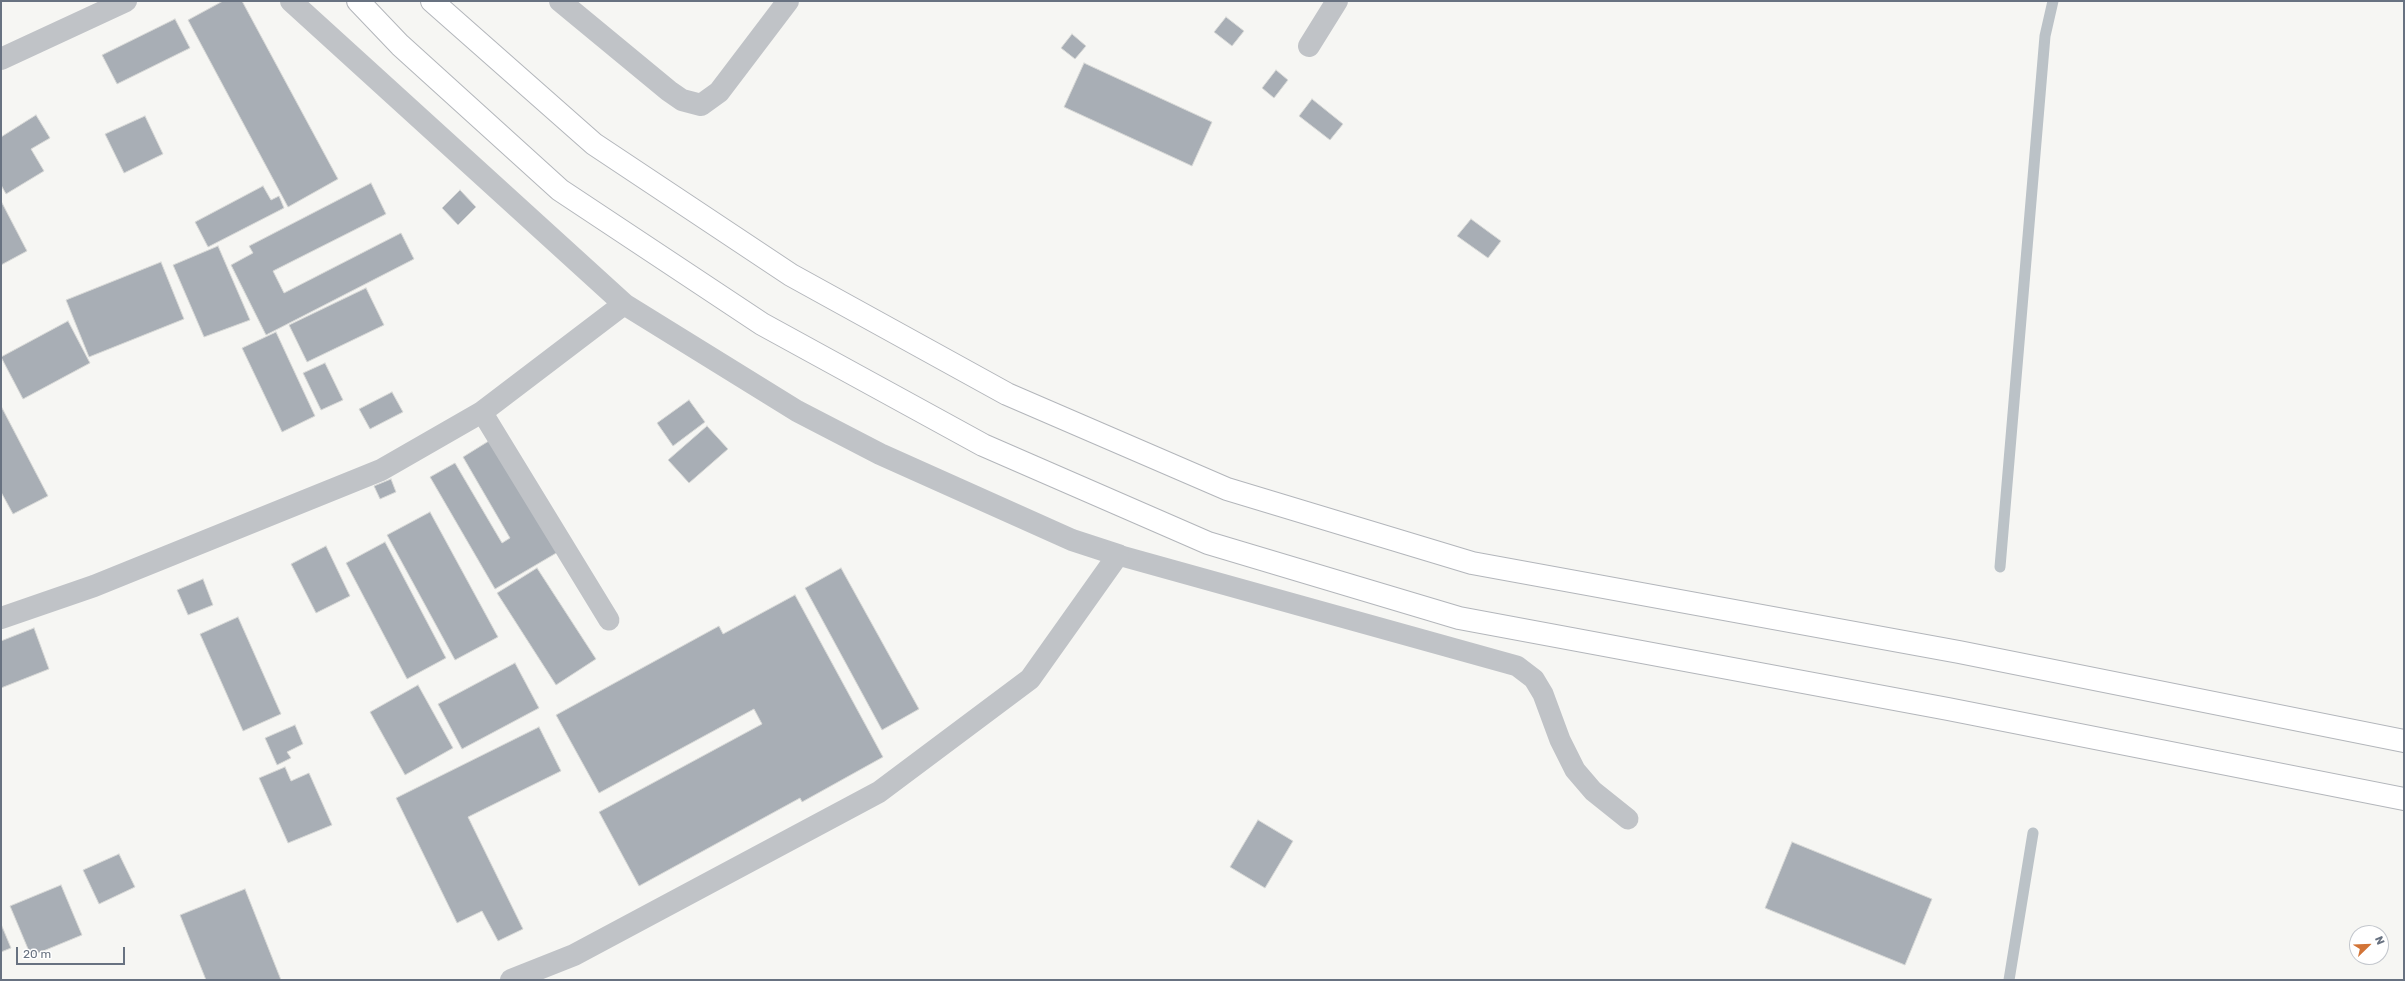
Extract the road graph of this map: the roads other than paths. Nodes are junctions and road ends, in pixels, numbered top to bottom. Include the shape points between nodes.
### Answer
1 (126, 1) edge
2 (291, 1) edge
3 (358, 1) edge
4 (432, 1) edge
5 (560, 1) edge
6 (788, 1) edge
7 (1337, 1) edge
8 (1309, 46) dead end
9 (1, 59) edge
10 (624, 304) junction
11 (482, 412) junction
12 (1118, 555) junction
13 (1, 618) edge
14 (609, 620) dead end
15 (2404, 741) edge
16 (2404, 799) edge
17 (1628, 819) dead end
18 (511, 980) edge

1 - 9 street
2 - 10 street
3 - 16 main road via 400,44 560,190 762,324 983,445 1208,543 1459,618 1925,704
4 - 15 main road via 594,144 791,275 1007,394 1227,490 1472,562 1943,649
5 - 6 street via 669,91 682,100 701,105 719,92
7 - 8 street
10 - 11 street
10 - 12 street via 796,410 880,454 1072,540
11 - 13 street via 381,470 94,586
11 - 14 lane
12 - 17 lane via 1517,666 1534,679 1543,694 1560,740 1575,770 1593,791
12 - 18 street via 1030,679 879,792 574,956

